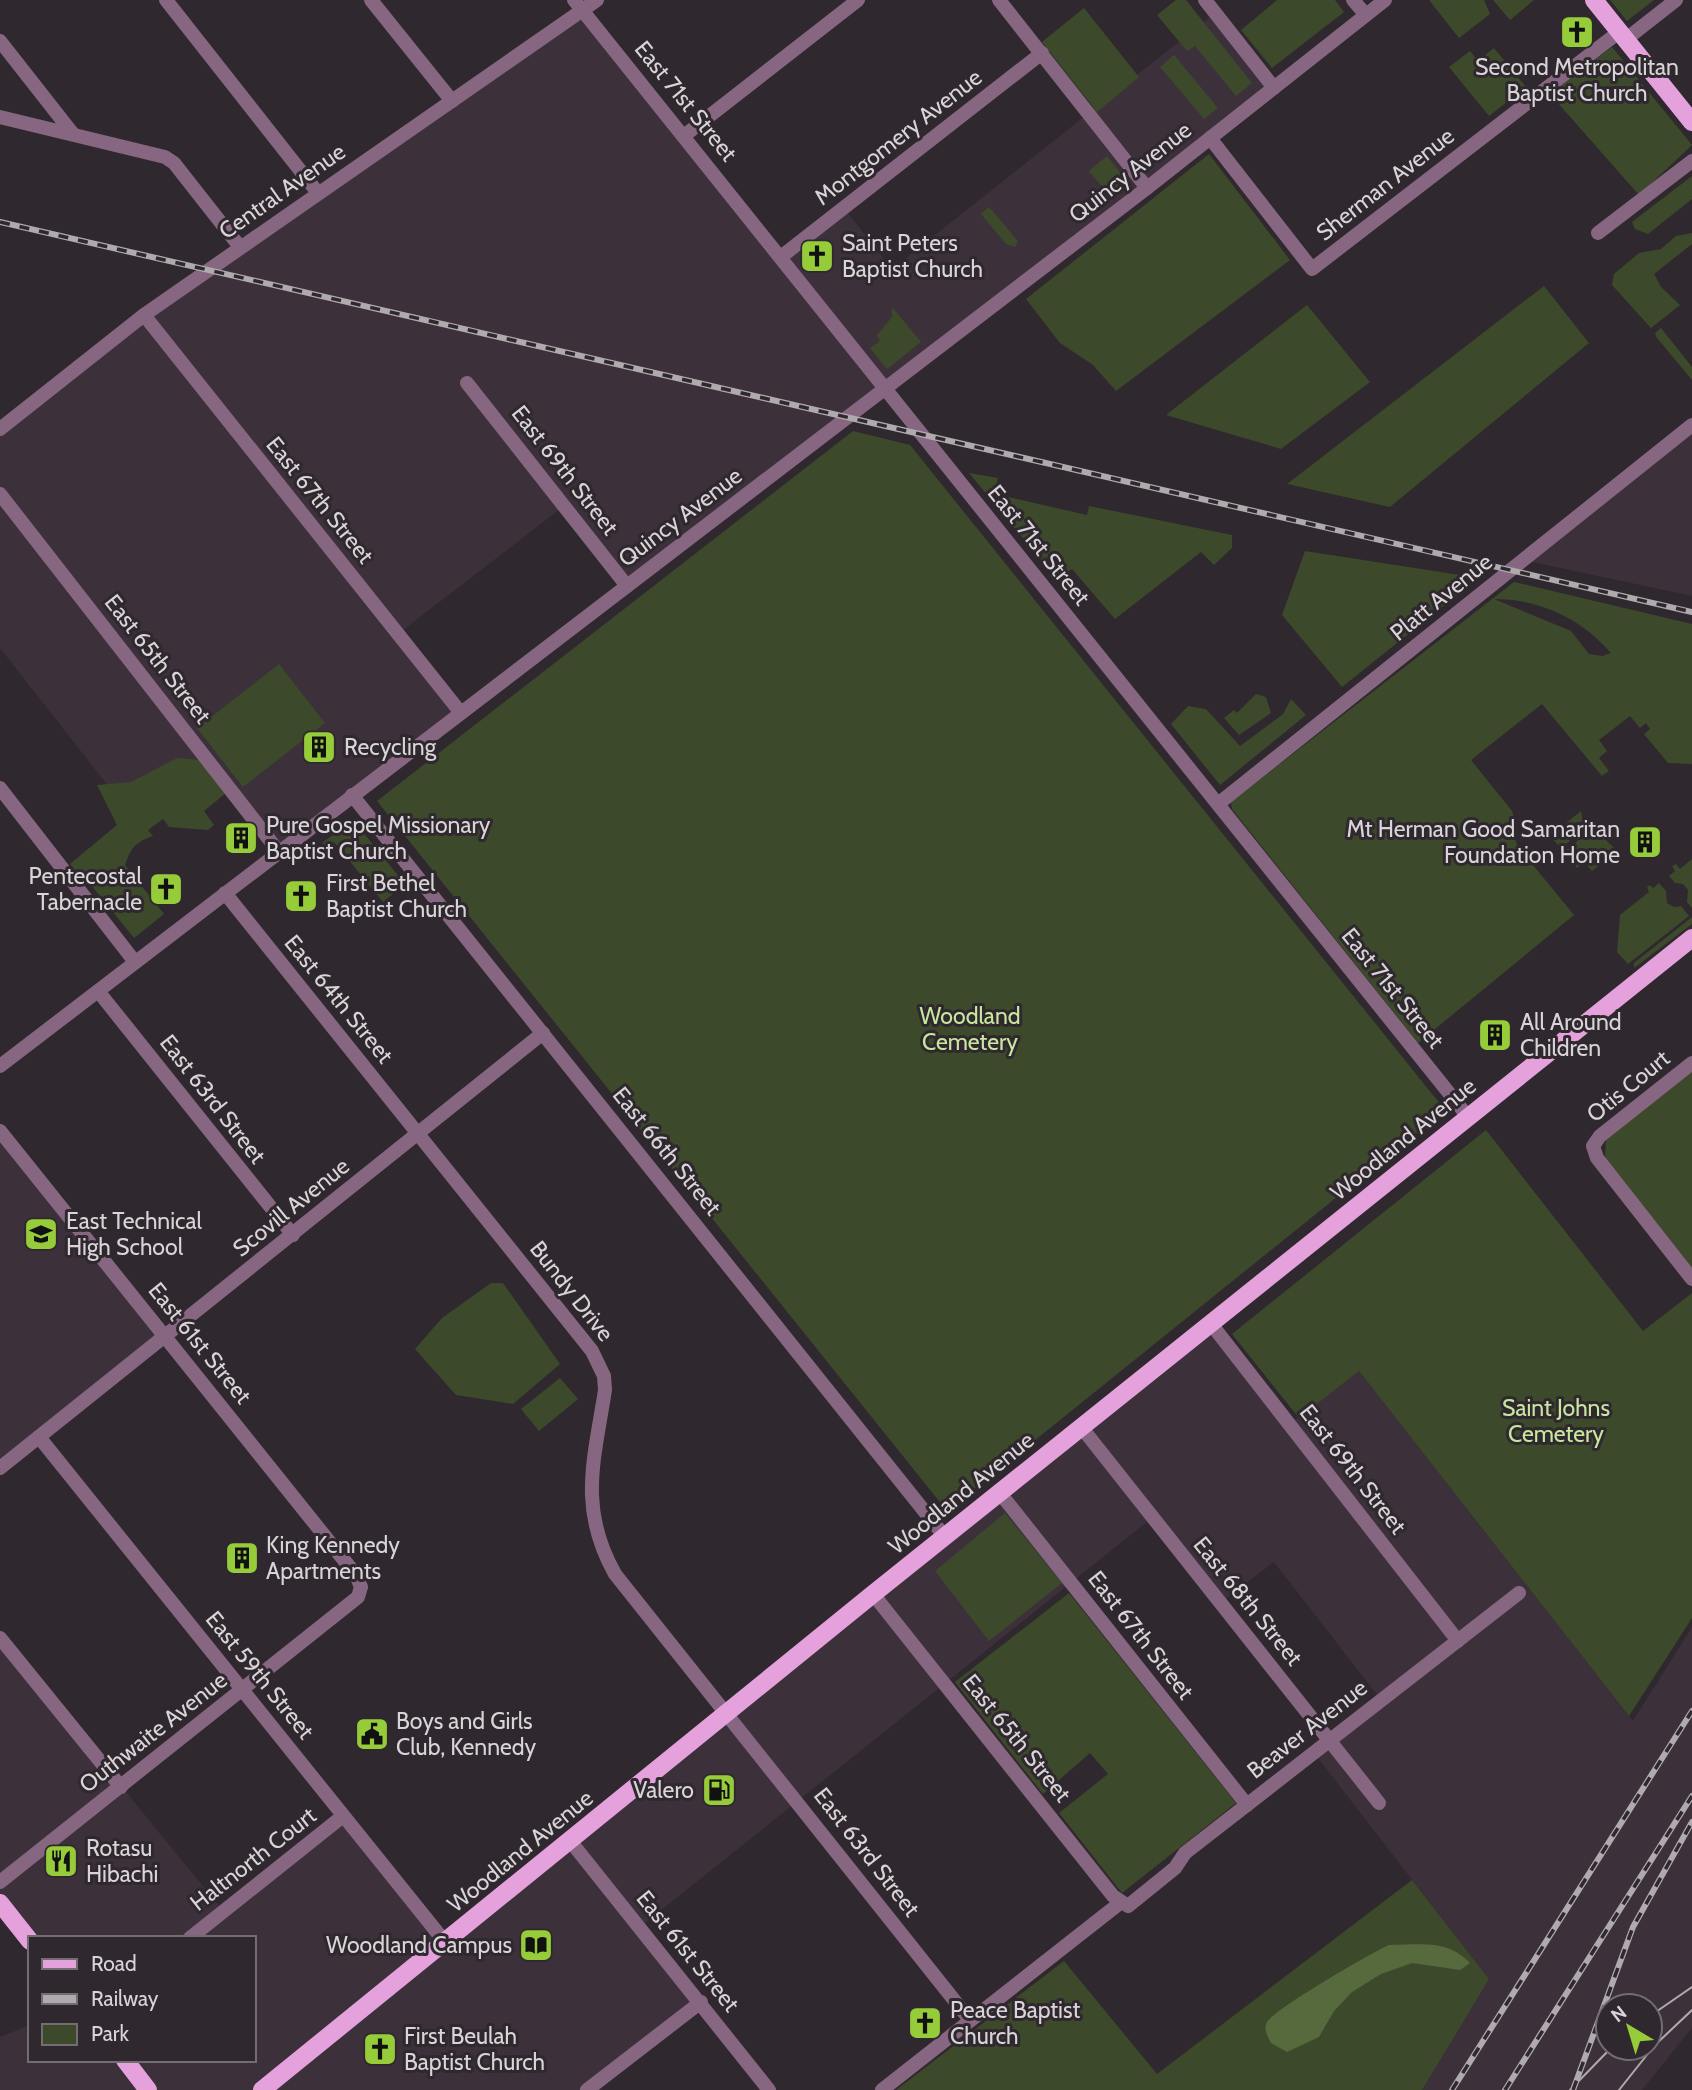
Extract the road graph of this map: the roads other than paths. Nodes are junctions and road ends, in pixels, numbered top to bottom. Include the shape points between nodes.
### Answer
1 (166, 0) edge
2 (371, 0) edge
3 (597, 0) edge
4 (858, 0) edge
5 (999, 0) edge
6 (1205, 0) edge
7 (1353, 0) edge
8 (1385, 0) edge
9 (1594, 0) edge
10 (1676, 0) edge
11 (579, 6) edge
12 (1366, 15) junction
13 (1622, 36) junction
14 (0, 41) edge
15 (1042, 53) junction
16 (1274, 89) junction
17 (452, 102) junction
18 (0, 117) edge
19 (1692, 122) edge
20 (74, 134) junction
21 (685, 135) junction
22 (1210, 138) junction
23 (1692, 161) edge
24 (1147, 188) junction
25 (318, 193) junction
26 (1598, 233) dead end
27 (240, 247) junction
28 (782, 256) junction
29 (144, 314) junction
30 (467, 383) dead end
31 (886, 389) junction
32 (1692, 425) edge
33 (0, 429) edge
34 (0, 494) edge
35 (627, 586) junction
36 (461, 713) junction
37 (0, 788) edge
38 (352, 795) junction
39 (1218, 804) junction
40 (279, 852) junction
41 (225, 893) junction
42 (1692, 938) edge
43 (135, 962) junction
44 (98, 991) junction
45 (543, 1033) junction
46 (1692, 1063) edge
47 (0, 1066) edge
48 (1469, 1118) junction
49 (0, 1130) edge
50 (418, 1134) junction
51 (293, 1236) junction
52 (1692, 1279) edge
53 (1212, 1325) junction
54 (166, 1337) junction
55 (1082, 1429) junction
56 (39, 1437) junction
57 (0, 1468) edge
58 (1000, 1493) junction
59 (945, 1537) junction
60 (360, 1587) joint
61 (1519, 1593) dead end
62 (873, 1594) junction
63 (0, 1638) edge
64 (1458, 1641) junction
65 (244, 1690) junction
66 (726, 1715) junction
67 (1330, 1740) junction
68 (121, 1787) junction
69 (1379, 1802) dead end
70 (1247, 1805) junction
71 (343, 1816) junction
72 (571, 1842) junction
73 (0, 1882) edge
74 (0, 1903) edge
75 (1124, 1904) junction
76 (193, 1936) edge
77 (28, 1938) edge
78 (445, 1942) junction
79 (701, 2003) junction
80 (970, 2020) junction
81 (127, 2062) edge
82 (148, 2090) edge
83 (262, 2090) edge
84 (587, 2090) edge
85 (769, 2090) edge
86 (883, 2090) edge

1 - 25 street
2 - 17 street
3 - 11 street, Central Avenue
4 - 21 street
5 - 15 street
6 - 16 street
7 - 12 street
8 - 12 street, Quincy Avenue
9 - 13 main road
10 - 13 street, Sherman Avenue
11 - 17 street, Central Avenue
11 - 21 street, East 71st Street
12 - 16 street, Quincy Avenue
13 - 19 main road
13 - 22 street, Sherman Avenue via 1312,269
14 - 20 street
15 - 24 street
15 - 28 street, Montgomery Avenue
16 - 22 street, Quincy Avenue
17 - 25 street, Central Avenue
18 - 20 street
20 - 27 street via 174,163
21 - 28 street, East 71st Street
22 - 24 street, Quincy Avenue
23 - 26 street
24 - 31 street, Quincy Avenue
25 - 27 street, Central Avenue
27 - 29 street, Central Avenue
28 - 31 street, East 71st Street
29 - 33 street, Central Avenue
29 - 36 street, East 67th Street
30 - 35 street, East 69th Street
31 - 35 street, Quincy Avenue
31 - 39 street, East 71st Street
32 - 39 street, Platt Avenue
34 - 40 street, East 65th Street
35 - 36 street, Quincy Avenue
36 - 38 street, Quincy Avenue
37 - 43 street
38 - 40 street, Quincy Avenue
38 - 45 street, East 66th Street
39 - 48 street, East 71st Street
40 - 41 street, Quincy Avenue
41 - 43 street, Quincy Avenue
41 - 50 street, East 64th Street
42 - 48 main road, Woodland Avenue
43 - 44 street, Quincy Avenue
44 - 47 street, Quincy Avenue
44 - 51 street, East 63rd Street
45 - 50 street, Scovill Avenue
45 - 59 street, East 66th Street
46 - 52 street, Otis Court via 1593,1146 1597,1158
48 - 53 main road, Woodland Avenue
49 - 54 street, East 61st Street
50 - 51 street, Scovill Avenue
50 - 66 street, Bundy Drive via 592,1351 604,1376 591,1498 602,1551
51 - 54 street, Scovill Avenue
53 - 55 main road, Woodland Avenue
53 - 64 street, East 69th Street
54 - 56 street, Scovill Avenue
54 - 60 street, East 61st Street via 356,1575
55 - 58 main road, Woodland Avenue
55 - 67 street, East 68th Street
56 - 57 street, Scovill Avenue
56 - 65 street, East 59th Street
58 - 59 main road, Woodland Avenue
58 - 70 street, East 67th Street
59 - 62 main road, Woodland Avenue
60 - 65 street, Outhwaite Avenue via 358,1597
61 - 64 street, Beaver Avenue
62 - 66 main road, Woodland Avenue
62 - 75 street, East 65th Street
63 - 68 street
64 - 67 street, Beaver Avenue
65 - 68 street, Outhwaite Avenue
65 - 71 street, East 59th Street
66 - 72 main road, Woodland Avenue
66 - 80 street, East 63rd Street
67 - 69 street, East 68th Street
67 - 70 street, Beaver Avenue
68 - 73 street, Outhwaite Avenue
70 - 75 street, Beaver Avenue via 1185,1853 1175,1868
71 - 76 street, Haltnorth Court
71 - 78 street, East 59th Street
72 - 78 main road, Woodland Avenue
72 - 79 street, East 61st Street
74 - 77 main road
75 - 80 street, Beaver Avenue
78 - 83 main road, Woodland Avenue
79 - 84 street
79 - 85 street, East 61st Street
80 - 86 street, Beaver Avenue
81 - 82 main road

